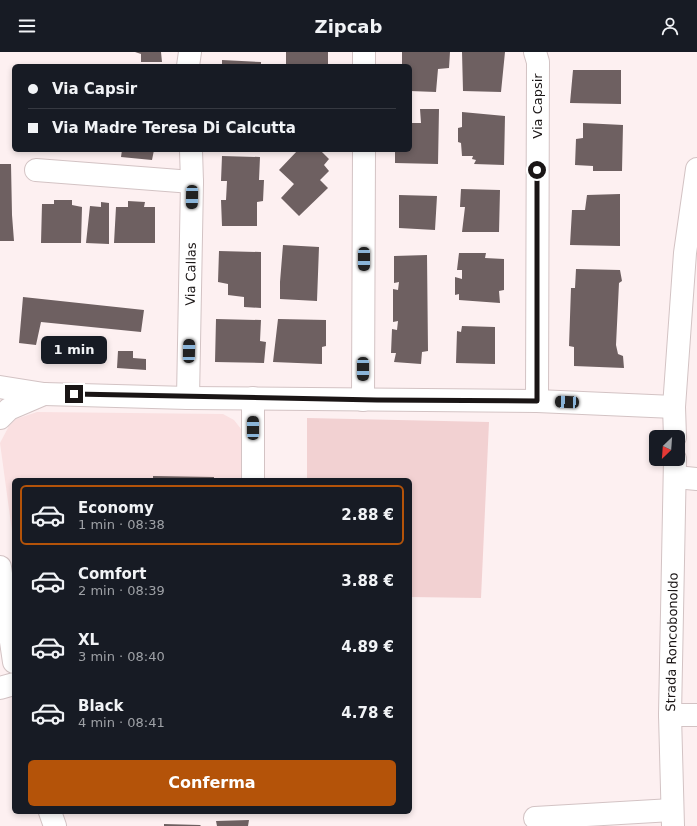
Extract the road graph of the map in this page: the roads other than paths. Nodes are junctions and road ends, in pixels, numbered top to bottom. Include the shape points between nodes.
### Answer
1 (190, 52) edge
2 (364, 52) edge
3 (535, 52) edge
4 (188, 64) edge
5 (364, 64) edge
6 (191, 152) edge
7 (364, 152) edge
8 (697, 169) edge
9 (36, 170) dead end
10 (192, 182) junction
11 (0, 387) edge
12 (44, 394) junction
13 (188, 398) junction
14 (253, 398) junction
15 (363, 400) junction
16 (537, 401) junction
17 (674, 407) junction
18 (0, 418) edge
19 (675, 430) edge
20 (676, 468) edge
21 (253, 478) edge
22 (697, 478) edge
23 (0, 567) edge
24 (12, 648) edge
25 (12, 685) edge
26 (0, 688) edge
27 (670, 715) junction
28 (697, 715) edge
29 (51, 814) edge
30 (534, 818) dead end
31 (673, 818) edge
32 (55, 826) edge

1 - 4 street
2 - 5 street
3 - 16 street, Via Capsir via 538,62
6 - 10 street, Via Callas
7 - 15 street
8 - 17 street via 685,253
9 - 10 street
10 - 13 street, Via Callas
11 - 12 street
12 - 13 street
12 - 18 street via 10,409
13 - 14 street
14 - 15 street
14 - 21 street
15 - 16 street
16 - 17 street
17 - 19 street
20 - 22 street
20 - 27 street, Strada Roncobonoldo
23 - 24 street
25 - 26 street
27 - 28 street
27 - 31 street, Strada Roncobonoldo
29 - 32 street
30 - 31 street

